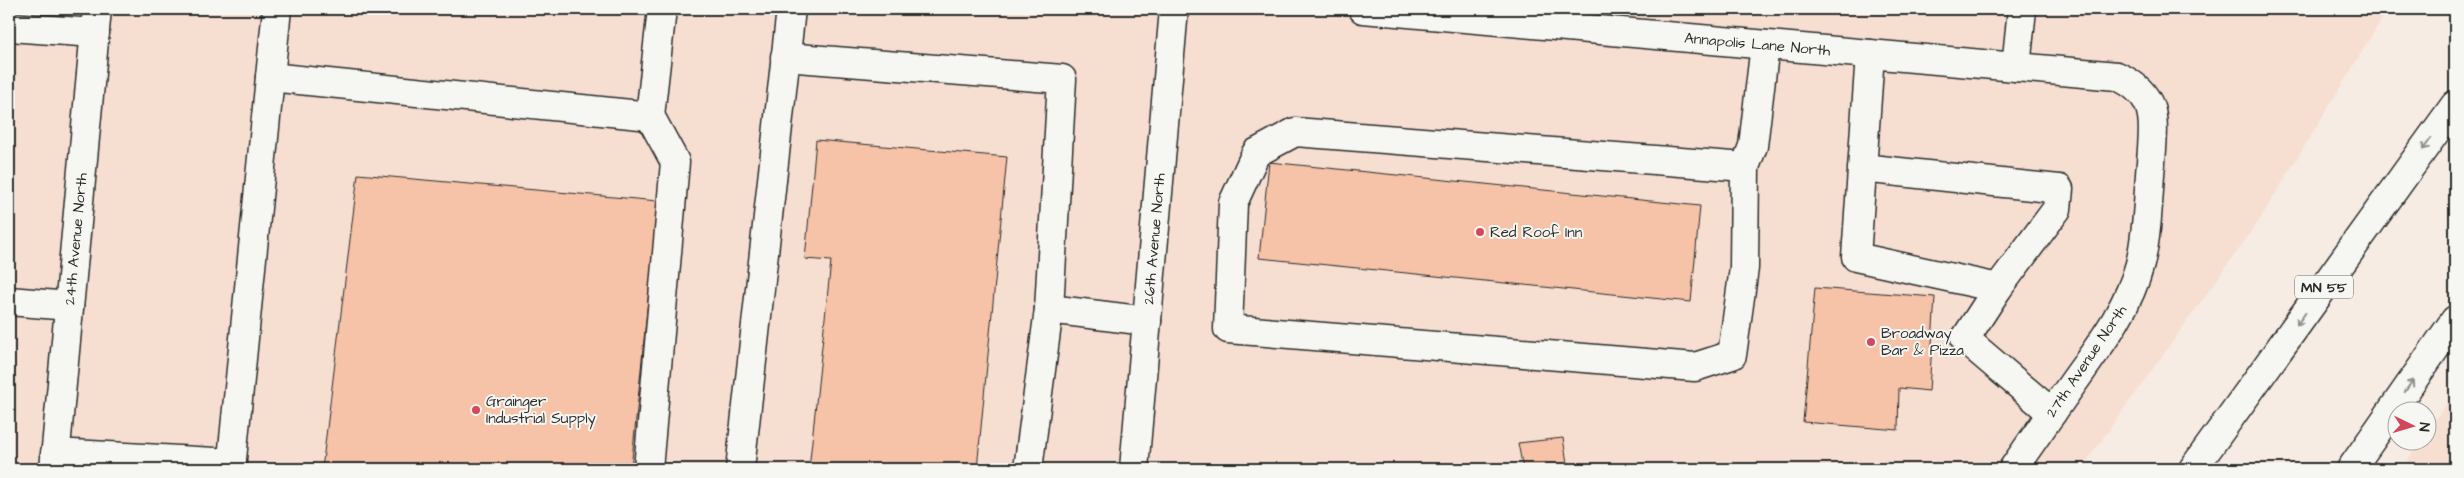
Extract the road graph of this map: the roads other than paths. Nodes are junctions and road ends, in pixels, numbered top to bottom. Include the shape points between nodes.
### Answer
1 (277, 9) edge
2 (662, 9) edge
3 (791, 9) edge
4 (1174, 9) edge
5 (1363, 9) edge
6 (2022, 9) edge
7 (96, 21) edge
8 (9, 27) edge
9 (1765, 45) junction
10 (1870, 54) junction
11 (785, 57) junction
12 (2016, 67) junction
13 (270, 77) junction
14 (2147, 96) joint
15 (2455, 105) edge
16 (650, 116) junction
17 (1745, 167) junction
18 (1862, 168) junction
19 (1998, 288) junction
20 (9, 301) edge
21 (69, 306) junction
22 (1049, 310) junction
23 (2455, 320) edge
24 (1147, 321) junction
25 (2052, 413) junction
26 (54, 461) edge
27 (232, 466) edge
28 (648, 469) edge
29 (740, 469) edge
30 (1028, 469) edge
31 (1134, 469) edge
32 (2013, 469) edge
33 (2193, 469) edge
34 (2351, 469) edge

1 - 13 main road
2 - 16 main road
3 - 11 main road
4 - 24 main road, 26th Avenue North
5 - 9 main road, Annapolis Lane North
6 - 12 main road
7 - 8 main road
7 - 21 main road, 24th Avenue North
9 - 10 main road, Annapolis Lane North
9 - 17 main road via 1753,146
10 - 12 main road, Annapolis Lane North
10 - 18 main road
11 - 22 main road via 1062,79
11 - 29 main road
12 - 14 main road, Annapolis Lane North via 2117,76 2134,84
13 - 16 main road
13 - 27 main road
14 - 25 main road, 27th Avenue North via 2152,114 2152,144 2146,231 2140,264 2114,324
15 -> 33 main road, MN 55
16 - 28 main road via 675,162
17 - 17 main road via 1295,132 1256,153 1233,203 1228,329 1695,367 1732,355 1744,268
18 - 19 main road via 1856,257
18 - 19 main road via 2059,190 2056,209
19 - 25 main road via 1965,339
20 - 21 main road
21 - 26 main road, 24th Avenue North
22 - 24 main road
22 - 30 main road
34 -> 23 main road
24 - 31 main road, 26th Avenue North
25 - 32 main road, 27th Avenue North
26 - 27 main road

